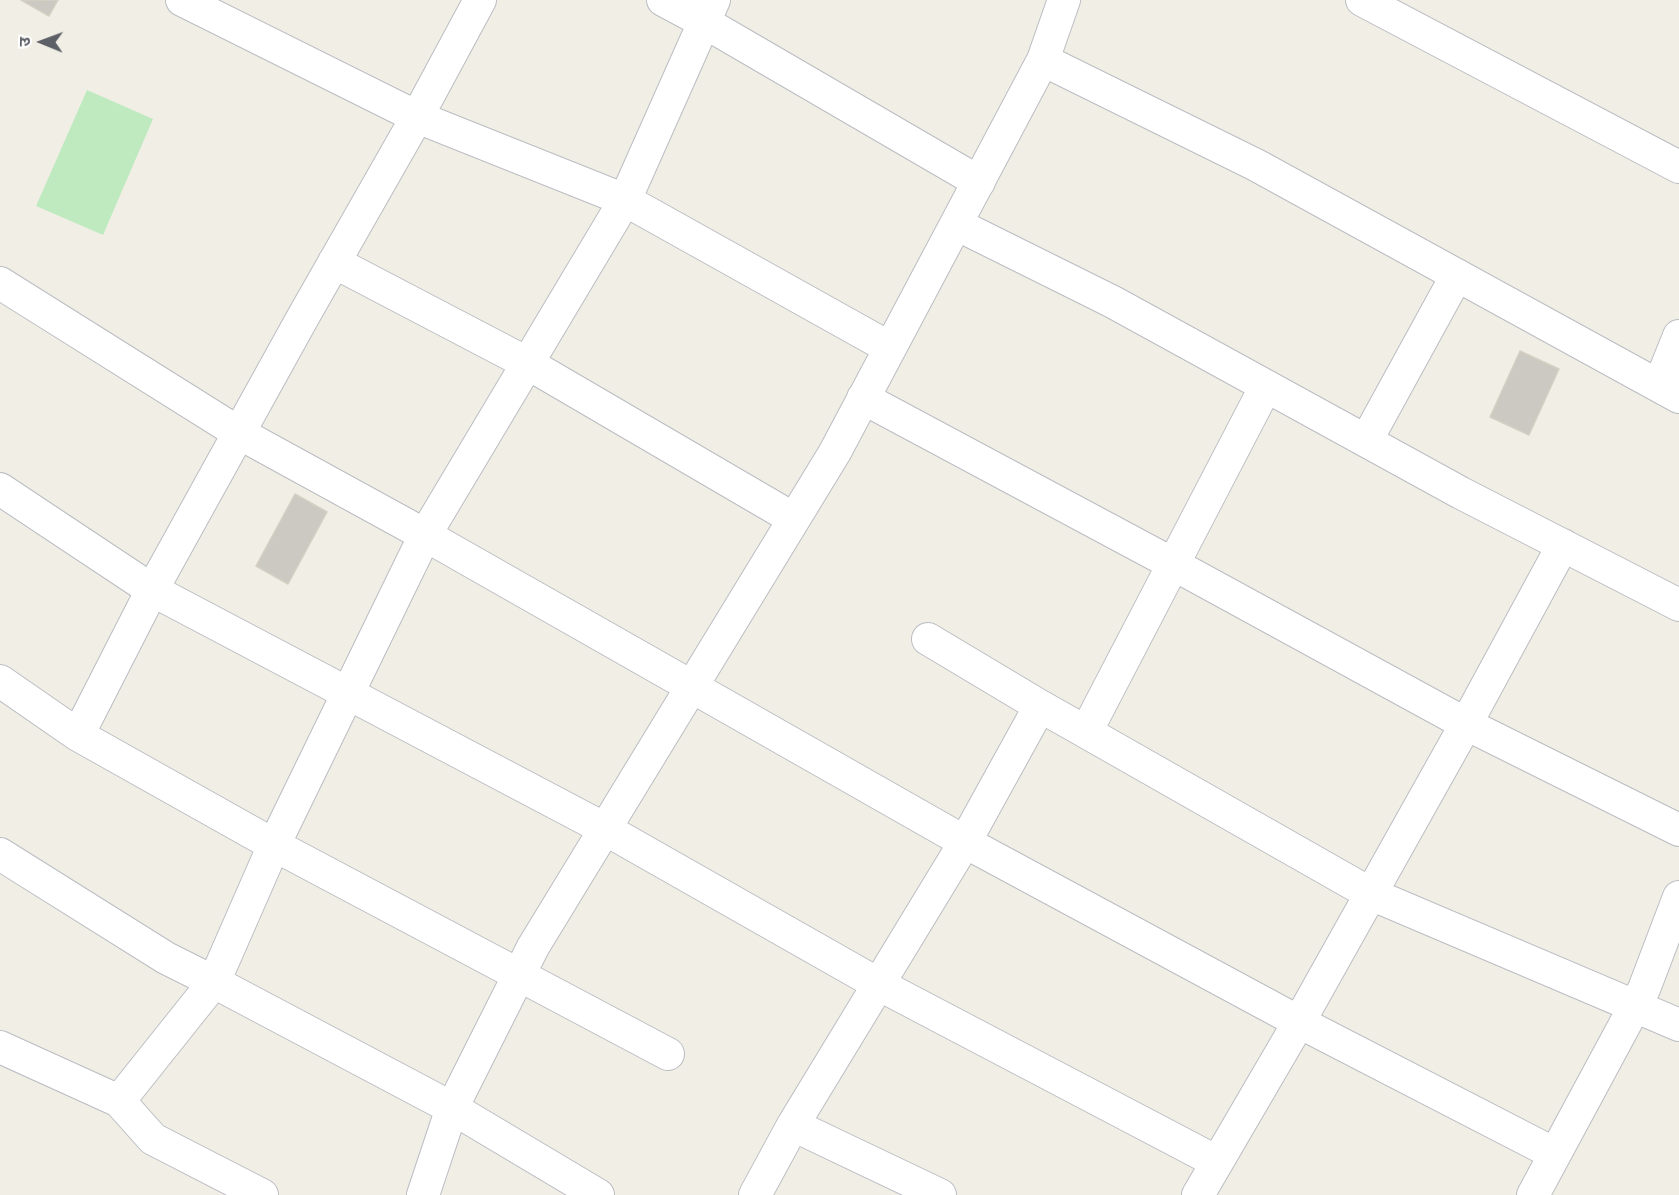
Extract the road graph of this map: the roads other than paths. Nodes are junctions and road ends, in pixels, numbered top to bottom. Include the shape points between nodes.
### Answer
1 (182, 0) edge
2 (480, 0) edge
3 (663, 0) edge
4 (1064, 0) edge
5 (1362, 0) edge
6 (709, 11) edge
7 (1043, 60) junction
8 (417, 117) junction
9 (1679, 167) edge
10 (979, 182) junction
11 (625, 200) junction
12 (956, 224) junction
13 (334, 262) junction
14 (1457, 275) junction
15 (0, 283) edge
16 (1679, 336) edge
17 (890, 348) junction
18 (527, 363) junction
19 (1266, 386) junction
20 (1669, 391) edge
21 (863, 398) junction
22 (239, 433) junction
23 (1366, 441) junction
24 (0, 489) edge
25 (794, 519) junction
26 (425, 535) junction
27 (1563, 545) junction
28 (1173, 564) junction
29 (152, 590) junction
30 (1679, 604) edge
31 (928, 639) dead end
32 (0, 681) edge
33 (692, 686) junction
34 (348, 692) junction
35 (1040, 706) junction
36 (1466, 724) junction
37 (1086, 732) junction
38 (78, 735) junction
39 (605, 829) junction
40 (1679, 830) edge
41 (965, 842) junction
42 (274, 845) junction
43 (0, 854) edge
44 (1371, 894) junction
45 (1679, 897) edge
46 (519, 975) junction
47 (214, 982) junction
48 (878, 984) junction
49 (1635, 1005) junction
50 (1299, 1022) junction
51 (1679, 1025) edge
52 (0, 1047) edge
53 (668, 1054) dead end
54 (119, 1101) junction
55 (452, 1108) junction
56 (793, 1125) junction
57 (1555, 1154) junction
58 (1217, 1162) junction
59 (262, 1195) edge
60 (423, 1195) edge
61 (598, 1195) edge
62 (755, 1195) edge
63 (940, 1195) edge
64 (1198, 1195) edge
65 (1533, 1195) edge

1 - 8 street
2 - 8 street
3 - 6 street
4 - 7 street
5 - 9 street
6 - 10 street
6 - 11 street
7 - 10 street
7 - 14 street via 1256,165
8 - 11 street
8 - 13 street
10 - 12 street
11 - 17 street
11 - 18 street
12 - 17 street
12 - 19 street via 1113,302
13 - 18 street
13 - 22 street
14 - 20 street
14 - 23 street
15 - 22 street
16 - 20 street
17 - 21 street
18 - 25 street
18 - 26 street
19 - 23 street
19 - 28 street
21 - 25 street
21 - 28 street
22 - 26 street
22 - 29 street
23 - 27 street
24 - 29 street
25 - 33 street
26 - 33 street
26 - 34 street
27 - 30 street
27 - 36 street
28 - 36 street
28 - 37 street
29 - 34 street
29 - 38 street
31 - 35 street
32 - 38 street
33 - 39 street
33 - 41 street
34 - 39 street
34 - 42 street
35 - 37 street
35 - 41 street
36 - 40 street
36 - 44 street
37 - 44 street
38 - 42 street
39 - 46 street
39 - 48 street
41 - 48 street
41 - 50 street
42 - 46 street
42 - 47 street
43 - 47 street via 166,958
44 - 49 street
44 - 50 street
45 - 49 street
46 - 53 street
46 - 55 street
47 - 54 street
47 - 55 street
48 - 56 street
48 - 58 street
49 - 51 street
49 - 57 street
50 - 57 street
50 - 58 street
52 - 54 street
54 - 59 street via 153,1139
55 - 60 street
55 - 61 street
56 - 62 street
56 - 63 street
57 - 65 street
58 - 64 street

